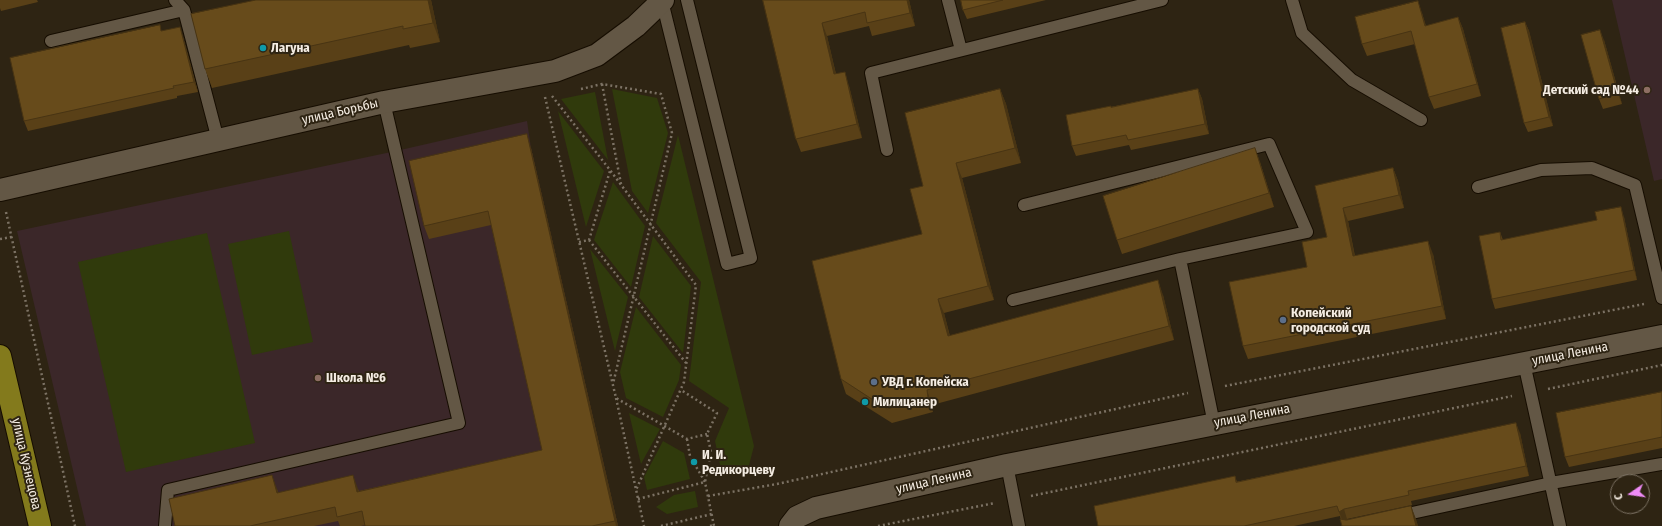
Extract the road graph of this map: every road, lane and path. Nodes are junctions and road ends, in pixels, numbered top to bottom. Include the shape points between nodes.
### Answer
1 (175, 0) edge
2 (687, 0) edge
3 (948, 0) edge
4 (1162, 0) edge
5 (1292, 0) edge
6 (662, 1) edge
7 (184, 10) junction
8 (51, 41) dead end
9 (961, 50) junction
10 (602, 84) junction
11 (573, 90) dead end
12 (559, 93) dead end
13 (551, 95) junction
14 (384, 102) junction
15 (1421, 120) dead end
16 (218, 140) junction
17 (887, 150) dead end
18 (610, 170) junction
19 (622, 185) junction
20 (1478, 187) dead end
21 (1, 190) edge
22 (1024, 205) dead end
23 (651, 225) junction
24 (12, 237) junction
25 (0, 239) edge
26 (589, 240) junction
27 (579, 242) junction
28 (1180, 259) junction
29 (633, 297) junction
30 (1662, 298) edge
31 (1013, 300) dead end
32 (1646, 303) dead end
33 (1662, 336) edge
34 (0, 356) edge
35 (1524, 363) junction
36 (686, 364) junction
37 (1662, 365) edge
38 (613, 384) junction
39 (1207, 389) junction
40 (681, 390) junction
41 (1531, 392) junction
42 (616, 398) junction
43 (1214, 424) junction
44 (664, 426) junction
45 (707, 434) junction
46 (687, 439) junction
47 (1662, 464) edge
48 (1007, 465) junction
49 (705, 482) junction
50 (1551, 483) junction
51 (636, 490) junction
52 (708, 496) junction
53 (638, 498) junction
54 (1014, 499) junction
55 (843, 502) junction
56 (712, 514) junction
57 (1388, 518) edge
58 (40, 526) edge
59 (75, 526) edge
60 (165, 526) edge
61 (644, 526) edge
62 (662, 526) edge
63 (710, 526) edge
64 (714, 526) edge
65 (790, 526) edge
66 (816, 526) edge
67 (878, 526) edge
68 (1019, 526) edge
69 (1560, 526) edge

1 - 7 lane
2 - 6 lane via 750,258 728,264
3 - 9 lane
4 - 9 lane
5 - 15 lane via 1302,33 1352,80
6 - 14 street, улица Борьбы via 636,26 596,55 555,71
7 - 8 lane
7 - 16 lane
9 - 17 lane via 870,73
10 - 11 path
10 - 19 path
10 - 23 path via 661,94 672,133
12 - 13 path
13 - 18 path
13 - 27 path via 545,96
14 - 16 street, улица Борьбы
14 - 60 lane via 459,423 168,490
16 - 21 street, улица Борьбы
18 - 19 path
18 - 26 path
19 - 23 path
20 - 30 lane via 1541,170 1592,168 1635,185
21 - 24 path
22 - 28 lane via 1269,144 1307,232
23 - 29 path
23 - 36 path via 696,285
24 - 25 path
24 - 59 path
26 - 27 path
26 - 29 path
27 - 38 path
28 - 31 lane
28 - 39 lane
29 - 36 path
29 - 38 path
32 - 39 path
33 - 35 street, улица Ленина
34 - 58 main road, улица Кузнецова
35 - 41 lane
35 - 43 street, улица Ленина
36 - 40 path
37 - 41 path
38 - 42 path
39 - 43 lane
39 - 52 path via 777,484
40 - 44 path
40 - 45 path via 717,413
41 - 50 lane
41 - 54 path
42 - 44 path
42 - 51 path
43 - 48 street, улица Ленина
44 - 46 path
44 - 51 path
45 - 46 path
45 - 49 path via 711,452
46 - 49 path via 690,456
47 - 50 lane
48 - 54 lane
48 - 55 street, улица Ленина
49 - 52 path
49 - 53 path
50 - 57 lane
50 - 69 lane
51 - 53 path
52 - 56 path
53 - 61 path
54 - 67 path
54 - 68 lane
55 - 65 street, улица Ленина via 816,508 798,517
55 - 66 street via 822,517
56 - 62 path
56 - 64 path
63 - 64 path

